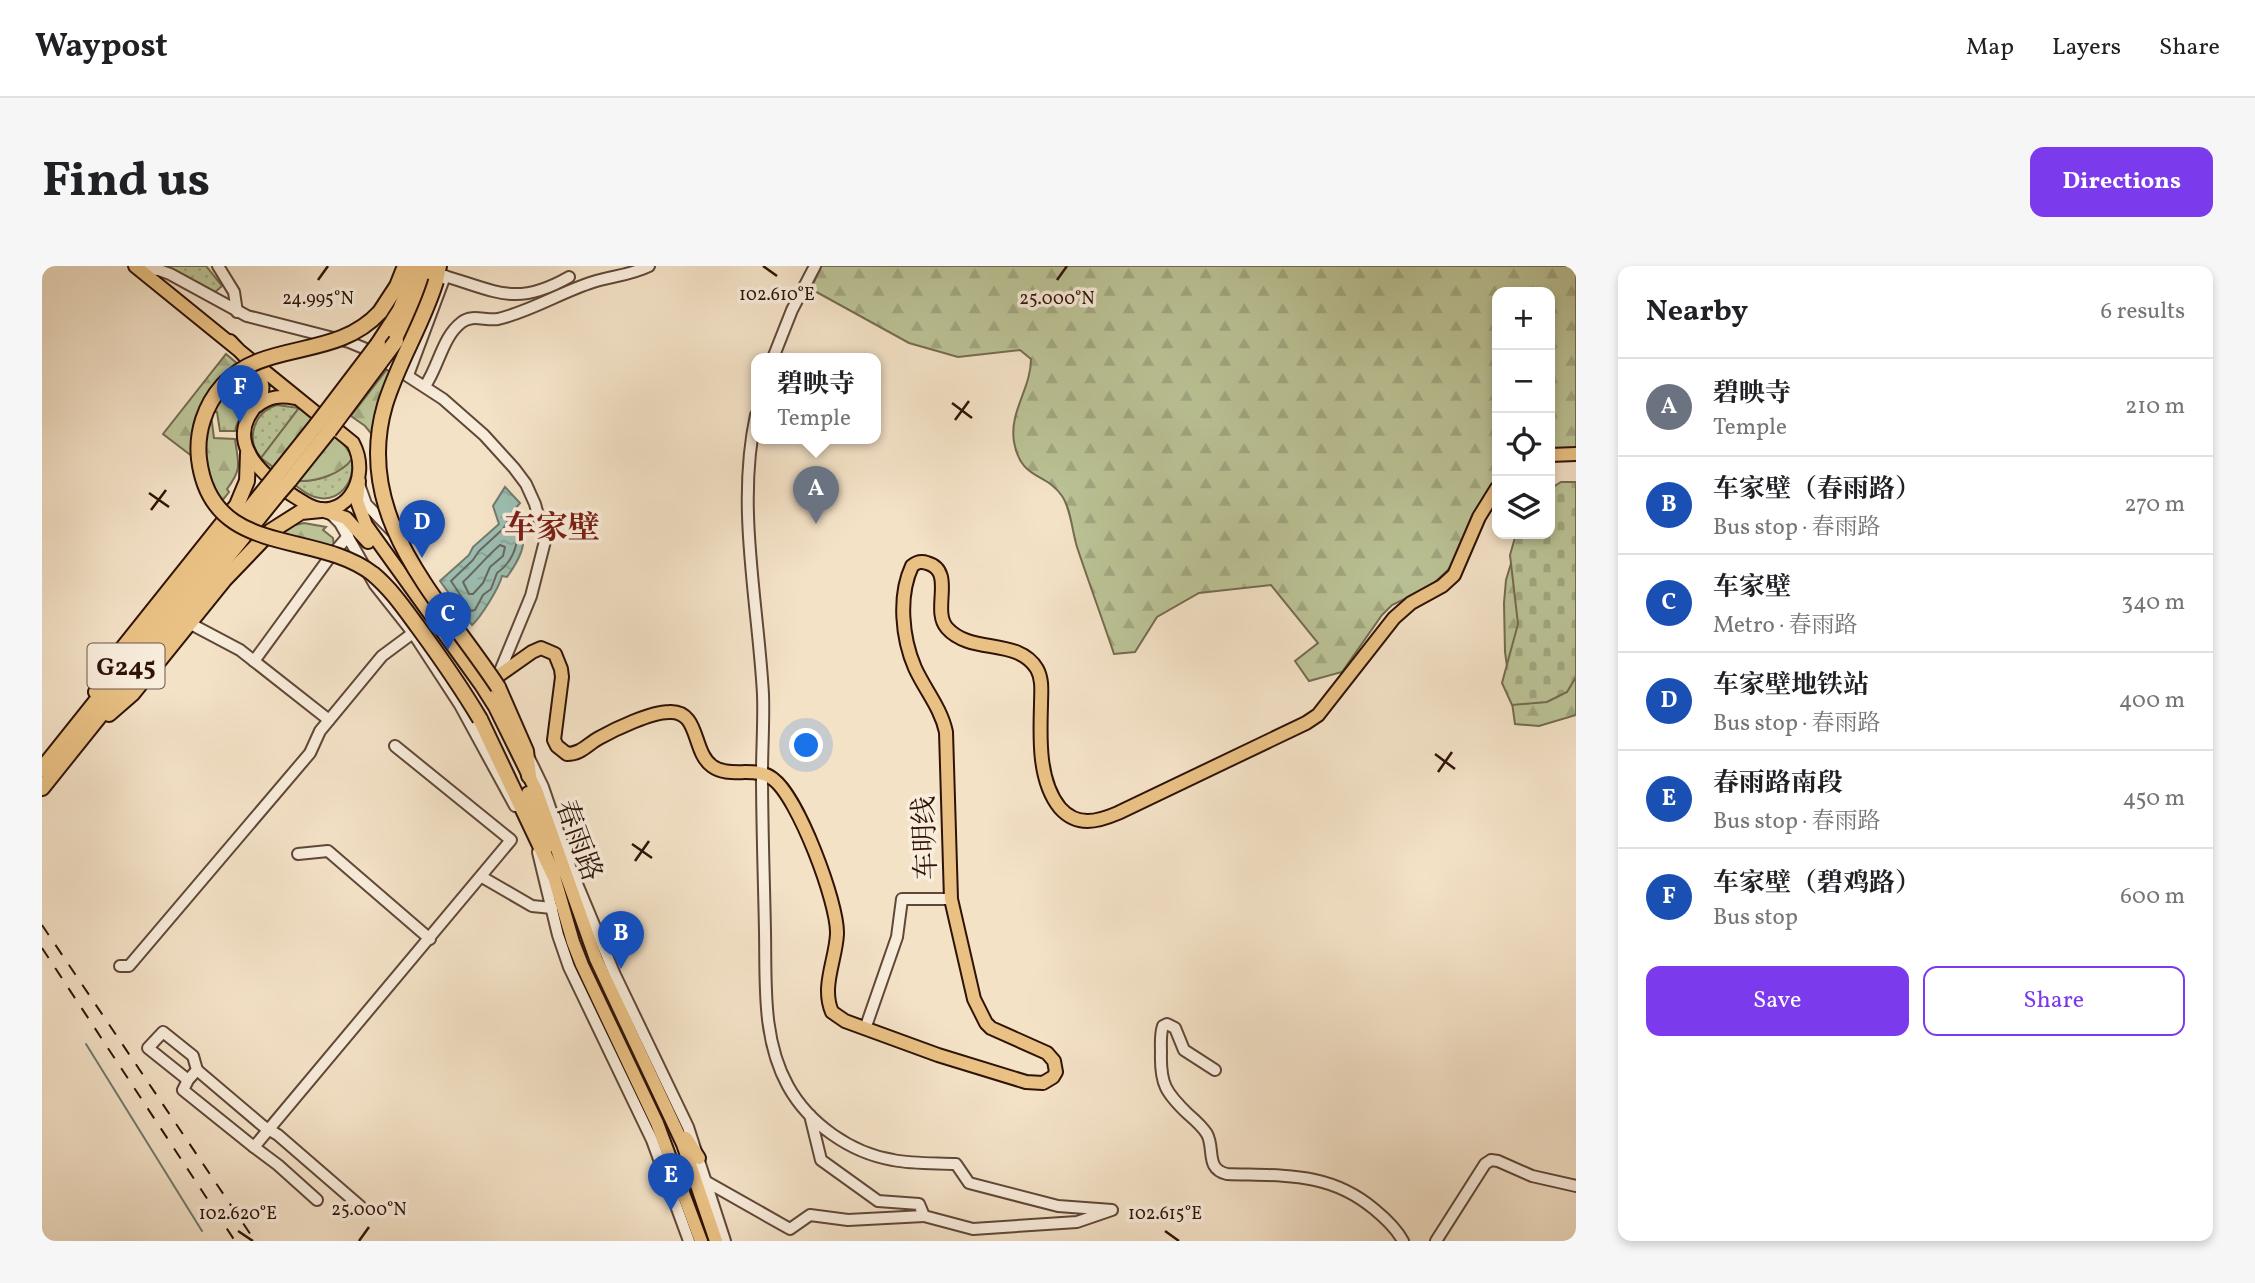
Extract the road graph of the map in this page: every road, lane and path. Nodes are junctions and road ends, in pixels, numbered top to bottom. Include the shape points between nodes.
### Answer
1 (218, 266) edge
2 (405, 266) edge
3 (418, 266) edge
4 (649, 266) edge
5 (815, 266) edge
6 (137, 267) edge
7 (437, 273) edge
8 (551, 300) junction
9 (237, 312) junction
10 (230, 341) junction
11 (775, 353) edge
12 (408, 376) junction
13 (425, 386) junction
14 (299, 399) junction
15 (252, 411) junction
16 (324, 427) junction
17 (752, 444) edge
18 (248, 453) junction
19 (1576, 454) edge
20 (1555, 456) edge
21 (359, 481) junction
22 (1492, 496) edge
23 (325, 511) junction
24 (348, 536) junction
25 (189, 623) junction
26 (412, 633) junction
27 (254, 661) junction
28 (498, 682) junction
29 (329, 720) junction
30 (79, 732) junction
31 (395, 746) dead end
32 (526, 751) junction
33 (42, 769) edge
34 (762, 774) junction
35 (529, 776) junction
36 (42, 788) edge
37 (534, 837) junction
38 (298, 854) dead end
39 (572, 872) junction
40 (554, 874) junction
41 (482, 877) junction
42 (951, 898) junction
43 (552, 908) junction
44 (580, 917) junction
45 (430, 939) junction
46 (120, 966) dead end
47 (865, 1029) junction
48 (197, 1070) junction
49 (1214, 1070) dead end
50 (188, 1080) junction
51 (667, 1109) junction
52 (810, 1115) junction
53 (269, 1129) junction
54 (254, 1147) junction
55 (699, 1158) junction
56 (706, 1182) junction
57 (1576, 1186) edge
58 (317, 1200) dead end
59 (360, 1206) dead end
60 (924, 1216) junction
61 (689, 1241) edge
62 (701, 1241) edge
63 (716, 1241) edge
64 (725, 1241) edge
65 (1403, 1241) edge
66 (1436, 1241) edge

1 - 9 street via 234,292
2 - 37 highway, bridge via 380,312 360,329 341,340 263,360 231,377 214,397 203,421 199,447 202,475 217,504 242,527 265,538 345,558 381,581 481,719
3 - 16 highway, G245, bridge via 400,310
4 - 8 street via 633,274 594,281
5 - 11 street
6 - 9 street via 170,274
6 - 10 main road
7 - 8 street via 516,296 547,289 569,277
7 - 12 street
7 - 16 highway, G245, bridge via 417,299 396,341
7 - 28 highway, bridge via 386,404 378,448 380,487 390,524 408,559
8 - 13 street via 499,318 463,321 443,346
9 - 12 street via 358,344
10 - 14 main road
10 - 15 main road via 261,382 262,393
12 - 13 street
13 - 28 street via 504,456 526,484 541,521 545,541 537,577
14 - 15 main road via 271,397
14 - 21 main road via 353,443 360,461
15 - 18 main road via 245,428
16 - 30 highway, G245, bridge
17 - 34 street via 748,502 763,697
18 - 23 main road via 300,500
18 - 30 highway via 247,481 237,505 114,659
19 - 20 main road
21 - 23 main road via 345,500
21 - 28 street via 366,504 406,548
21 - 35 main road, 春雨路 via 357,501 366,526 481,685
22 - 42 main road, 车明线 via 1454,575 1401,610 1318,715 1118,813 1092,821 1065,813 1048,786 1042,767 1041,685 1036,667 1014,651 962,638 947,628 940,614 943,586 939,571 923,562 912,566 903,615 915,667 946,732
23 - 24 street
23 - 25 highway via 301,512 271,531
23 - 40 main road, 春雨路 via 346,518 360,532 472,685 520,774
24 - 26 street via 376,585
24 - 27 street
25 - 27 street
25 - 30 highway via 132,694
26 - 29 street via 382,656
26 - 37 street via 474,726
27 - 29 street
28 - 32 highway
28 - 34 main road via 541,648 559,661 562,677 554,740 567,754 670,712 688,719 704,758 715,768
29 - 46 street via 310,752 138,956 129,966
30 - 33 highway, G245
30 - 36 highway, G245
31 - 41 street via 511,840
32 - 35 highway
32 - 39 street
34 - 47 main road, 车明线 via 780,786 801,816 834,912 837,936 828,1005 836,1017
34 - 52 street via 771,1044 788,1087
35 - 44 main road, 春雨路
37 - 40 highway
37 - 43 street
38 - 45 street via 328,852
39 - 44 main road
39 - 55 street
40 - 62 main road, 春雨路 via 578,954 657,1123
41 - 43 street via 532,906
41 - 45 street
42 - 47 street via 902,899 897,937
42 - 47 main road, 车明线 via 970,986 982,1017 995,1031 1047,1053 1057,1066 1053,1077 1043,1083 1026,1082
43 - 61 street via 569,967 652,1140
44 - 51 main road, 春雨路 via 608,988
45 - 53 street
48 - 50 street
48 - 50 street via 193,1056 163,1032 148,1048
48 - 53 street
49 - 65 street via 1184,1050 1175,1028 1163,1026 1163,1082 1206,1133 1216,1168 1227,1174 1312,1178 1342,1187 1387,1220
50 - 54 street via 183,1090
51 - 55 main road
51 - 63 main road, 春雨路 via 691,1163
52 - 60 street via 821,1160 878,1201 919,1203
52 - 60 street via 844,1142 877,1156 956,1164 969,1183 1058,1206 1111,1210 1077,1222 973,1229
53 - 54 street
53 - 59 street
54 - 58 street
55 - 56 street
56 - 60 street via 790,1229 810,1215 848,1220
56 - 64 street
57 - 66 street via 1491,1160

